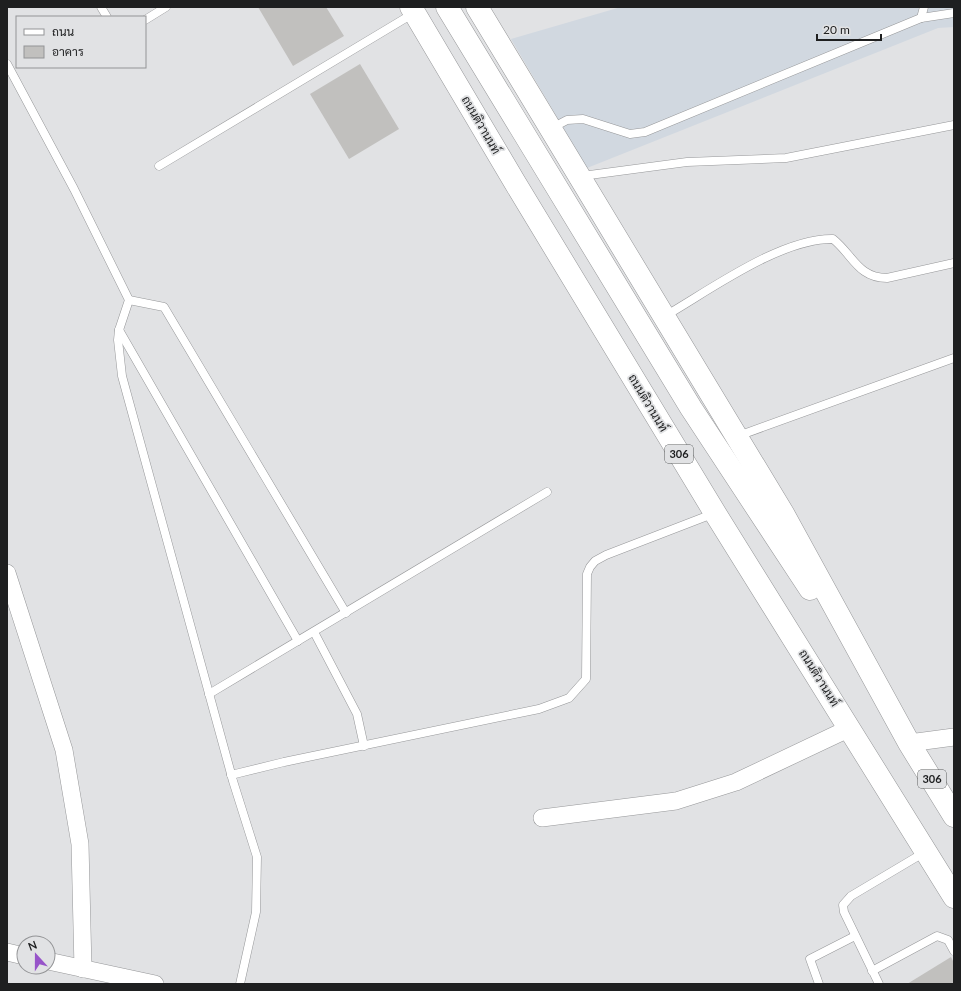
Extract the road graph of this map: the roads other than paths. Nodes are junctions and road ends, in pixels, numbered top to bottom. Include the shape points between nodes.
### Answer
1 (101, 7) edge
2 (166, 7) edge
3 (447, 7) edge
4 (478, 7) edge
5 (924, 7) edge
6 (413, 10) edge
7 (954, 13) edge
8 (106, 16) edge
9 (921, 18) junction
10 (146, 19) edge
11 (7, 64) edge
12 (954, 125) edge
13 (552, 128) junction
14 (159, 166) dead end
15 (581, 176) junction
16 (954, 263) edge
17 (129, 300) junction
18 (665, 316) junction
19 (119, 330) junction
20 (954, 358) edge
21 (737, 436) junction
22 (547, 492) dead end
23 (716, 513) junction
24 (7, 573) edge
25 (346, 613) junction
26 (314, 632) junction
27 (298, 641) junction
28 (209, 694) junction
29 (850, 728) junction
30 (954, 737) edge
31 (910, 743) junction
32 (364, 746) junction
33 (231, 775) junction
34 (954, 816) edge
35 (542, 818) dead end
36 (926, 851) junction
37 (954, 897) edge
38 (855, 936) junction
39 (954, 951) edge
40 (56, 963) edge
41 (83, 969) junction
42 (872, 971) junction
43 (155, 984) edge
44 (240, 984) edge
45 (819, 984) edge
46 (879, 984) edge

1 - 8 lane
2 - 10 lane
3 - 31 main road, 306 via 691,408
4 - 13 main road, 306
5 - 9 lane
6 - 14 lane
6 - 23 main road, ถนนติวานนท์ / 306
7 - 9 lane
9 - 13 lane via 645,132 630,134 583,119 567,120
11 - 17 lane via 74,189
12 - 15 lane via 786,158 686,162
13 - 15 main road, 306
15 - 18 main road, 306
16 - 18 lane via 887,278 876,278 863,271 834,239 821,239 769,255
17 - 19 lane
17 - 25 lane via 164,307
18 - 21 main road, 306
19 - 27 lane
19 - 28 lane via 122,376
20 - 21 lane
21 - 31 main road, 306 via 784,515
22 - 25 lane
23 - 29 main road, ถนนติวานนท์ / 306
23 - 32 lane via 606,555 590,567 587,574 586,679 570,698 540,709
24 - 41 street via 64,750 80,844
25 - 26 lane
26 - 27 lane
26 - 32 lane via 357,714
27 - 28 lane
28 - 33 lane
29 - 35 street via 736,782 676,801
29 - 36 main road, ถนนติวานนท์ / 306
30 - 31 street
31 - 34 main road, 306
32 - 33 lane
33 - 44 lane via 257,857 256,912
36 - 37 main road, ถนนติวานนท์ / 306
36 - 38 lane via 846,900 843,905 844,912
38 - 42 lane
38 - 45 lane via 810,959
39 - 42 lane via 948,940 937,936
40 - 41 street
41 - 43 street
42 - 46 lane

